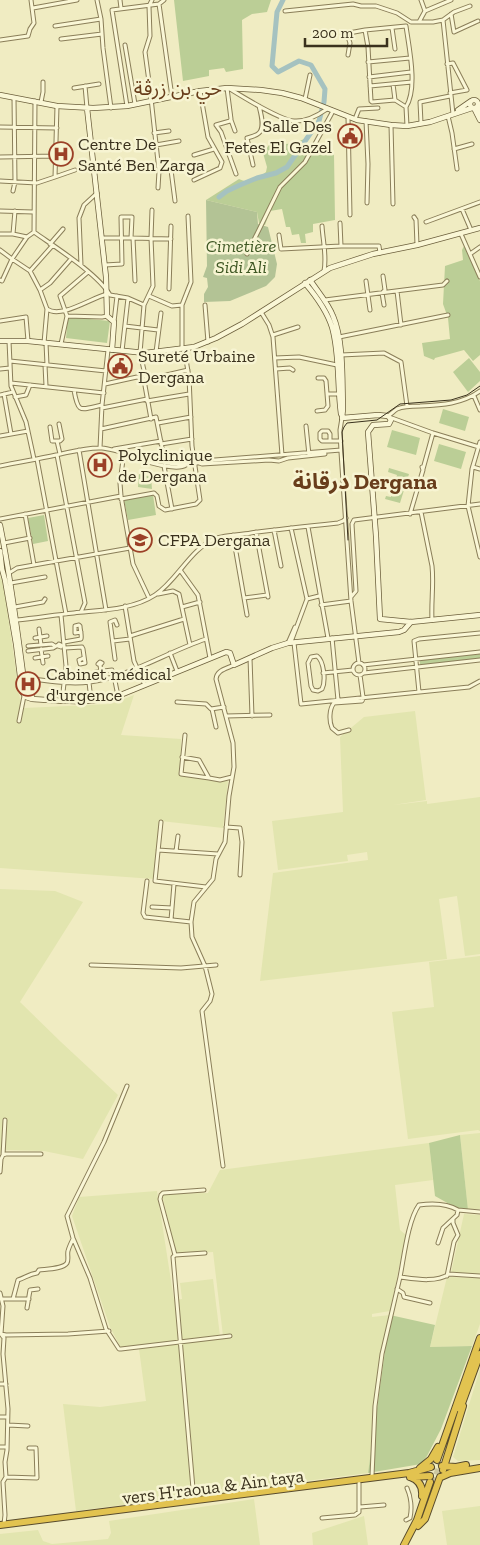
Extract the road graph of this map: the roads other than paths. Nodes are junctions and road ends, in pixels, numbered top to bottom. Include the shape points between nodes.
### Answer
1 (31, 0) edge
2 (77, 0) edge
3 (97, 0) edge
4 (120, 0) edge
5 (137, 0) edge
6 (152, 0) edge
7 (164, 0) edge
8 (421, 0) edge
9 (451, 0) edge
10 (159, 4) junction
11 (149, 6) junction
12 (470, 6) dead end
13 (138, 7) junction
14 (32, 8) junction
15 (121, 8) junction
16 (285, 11) dead end
17 (425, 11) junction
18 (451, 14) junction
19 (101, 19) junction
20 (443, 20) junction
21 (478, 21) dead end
22 (420, 22) junction
23 (55, 26) dead end
24 (406, 26) junction
25 (392, 28) junction
26 (365, 30) junction
27 (102, 34) junction
28 (0, 40) edge
29 (61, 40) dead end
30 (126, 45) dead end
31 (395, 49) dead end
32 (348, 56) dead end
33 (410, 58) junction
34 (368, 62) junction
35 (447, 64) junction
36 (411, 72) junction
37 (310, 75) dead end
38 (369, 77) junction
39 (43, 82) dead end
40 (412, 82) junction
41 (99, 84) dead end
42 (393, 84) junction
43 (85, 86) junction
44 (370, 86) junction
45 (74, 88) dead end
46 (227, 88) junction
47 (200, 91) junction
48 (0, 94) edge
49 (450, 95) junction
50 (480, 95) edge
51 (172, 97) junction
52 (14, 98) junction
53 (305, 100) junction
54 (395, 100) junction
55 (35, 101) junction
56 (152, 101) junction
57 (472, 101) junction
58 (41, 102) junction
59 (135, 104) junction
60 (477, 105) edge
61 (58, 106) junction
62 (127, 106) junction
63 (259, 106) junction
64 (406, 107) junction
65 (87, 108) junction
66 (111, 108) junction
67 (378, 108) dead end
68 (327, 109) junction
69 (333, 111) junction
70 (480, 114) edge
71 (450, 115) junction
72 (348, 117) junction
73 (355, 119) junction
74 (231, 120) junction
75 (480, 120) edge
76 (366, 121) junction
77 (421, 123) junction
78 (391, 125) junction
79 (407, 126) junction
80 (0, 127) edge
81 (14, 128) junction
82 (34, 128) junction
83 (57, 128) junction
84 (169, 131) dead end
85 (235, 131) dead end
86 (154, 133) junction
87 (179, 141) dead end
88 (472, 144) dead end
89 (156, 145) junction
90 (214, 149) junction
91 (454, 149) junction
92 (194, 155) dead end
93 (56, 156) junction
94 (0, 157) edge
95 (14, 157) junction
96 (34, 157) junction
97 (253, 165) dead end
98 (457, 169) dead end
99 (75, 170) dead end
100 (171, 170) junction
101 (183, 170) dead end
102 (159, 171) junction
103 (236, 174) dead end
104 (55, 177) junction
105 (194, 180) dead end
106 (0, 181) edge
107 (15, 182) junction
108 (33, 183) junction
109 (158, 188) dead end
110 (13, 191) dead end
111 (97, 193) junction
112 (175, 201) dead end
113 (480, 202) edge
114 (367, 203) dead end
115 (393, 204) dead end
116 (462, 209) junction
117 (152, 210) dead end
118 (0, 211) edge
119 (15, 212) junction
120 (34, 212) junction
121 (350, 215) dead end
122 (188, 216) dead end
123 (414, 217) dead end
124 (426, 222) dead end
125 (340, 223) dead end
126 (171, 226) dead end
127 (322, 226) dead end
128 (480, 228) edge
129 (63, 229) dead end
130 (471, 230) junction
131 (34, 232) junction
132 (0, 234) edge
133 (13, 234) junction
134 (461, 234) junction
135 (279, 235) dead end
136 (27, 237) junction
137 (102, 238) junction
138 (121, 238) junction
139 (132, 238) junction
140 (151, 238) junction
141 (171, 239) junction
142 (52, 244) junction
143 (417, 245) junction
144 (341, 246) junction
145 (325, 247) junction
146 (480, 247) edge
147 (0, 250) edge
148 (380, 253) junction
149 (247, 254) dead end
150 (470, 254) junction
151 (12, 259) junction
152 (71, 259) junction
153 (81, 265) junction
154 (105, 265) junction
155 (30, 271) junction
156 (324, 271) junction
157 (88, 272) junction
158 (480, 275) edge
159 (383, 276) dead end
160 (0, 280) edge
161 (310, 280) junction
162 (135, 281) dead end
163 (366, 281) dead end
164 (447, 281) dead end
165 (305, 283) junction
166 (107, 288) junction
167 (169, 289) dead end
168 (40, 290) junction
169 (397, 291) junction
170 (382, 293) junction
171 (106, 294) junction
172 (368, 295) junction
173 (118, 296) junction
174 (150, 296) junction
175 (128, 298) junction
176 (322, 300) junction
177 (144, 305) junction
178 (182, 305) junction
179 (205, 305) dead end
180 (384, 305) dead end
181 (47, 309) junction
182 (370, 310) dead end
183 (64, 311) junction
184 (260, 312) junction
185 (161, 313) dead end
186 (448, 315) dead end
187 (67, 316) junction
188 (107, 316) junction
189 (0, 321) edge
190 (114, 322) junction
191 (401, 325) junction
192 (125, 326) junction
193 (298, 327) dead end
194 (142, 328) junction
195 (158, 330) junction
196 (273, 335) junction
197 (338, 337) junction
198 (0, 341) edge
199 (9, 341) junction
200 (28, 341) junction
201 (208, 342) junction
202 (45, 343) junction
203 (61, 345) junction
204 (183, 349) junction
205 (110, 350) junction
206 (122, 351) junction
207 (156, 352) junction
208 (140, 353) junction
209 (275, 358) junction
210 (10, 361) junction
211 (339, 361) junction
212 (46, 365) junction
213 (0, 368) edge
214 (10, 368) junction
215 (276, 369) junction
216 (188, 370) junction
217 (293, 370) dead end
218 (106, 371) junction
219 (318, 378) dead end
220 (144, 380) junction
221 (11, 382) junction
222 (105, 384) junction
223 (30, 385) junction
224 (46, 386) junction
225 (74, 390) junction
226 (480, 391) edge
227 (13, 392) junction
228 (104, 393) junction
229 (2, 394) edge
230 (190, 394) junction
231 (327, 394) junction
232 (339, 394) junction
233 (474, 396) junction
234 (15, 397) junction
235 (147, 400) junction
236 (407, 406) junction
237 (102, 407) junction
238 (480, 410) edge
239 (317, 411) dead end
240 (388, 416) junction
241 (191, 417) junction
242 (342, 418) junction
243 (151, 419) junction
244 (158, 423) junction
245 (59, 424) dead end
246 (306, 426) dead end
247 (50, 427) dead end
248 (101, 430) junction
249 (28, 431) junction
250 (434, 433) junction
251 (11, 434) junction
252 (0, 436) edge
253 (192, 440) junction
254 (58, 441) junction
255 (330, 441) dead end
256 (341, 441) junction
257 (480, 442) edge
258 (161, 443) junction
259 (479, 447) junction
260 (100, 448) junction
261 (79, 450) junction
262 (111, 450) junction
263 (341, 451) junction
264 (125, 452) junction
265 (58, 454) junction
266 (309, 454) junction
267 (282, 457) junction
268 (36, 459) junction
269 (194, 463) junction
270 (164, 464) junction
271 (0, 466) edge
272 (473, 467) junction
273 (480, 469) edge
274 (121, 498) junction
275 (88, 503) junction
276 (480, 504) edge
277 (468, 506) junction
278 (67, 507) junction
279 (172, 508) junction
280 (46, 510) junction
281 (421, 512) junction
282 (26, 514) junction
283 (410, 514) junction
284 (346, 518) junction
285 (375, 518) junction
286 (0, 519) edge
287 (338, 523) junction
288 (0, 525) edge
289 (308, 526) junction
290 (346, 527) junction
291 (291, 528) junction
292 (274, 530) junction
293 (256, 532) junction
294 (233, 535) junction
295 (30, 538) junction
296 (4, 543) junction
297 (130, 548) junction
298 (0, 551) edge
299 (96, 554) junction
300 (348, 556) junction
301 (354, 556) junction
302 (480, 557) edge
303 (76, 558) junction
304 (56, 562) junction
305 (34, 565) junction
306 (8, 566) junction
307 (281, 566) dead end
308 (2, 567) junction
309 (180, 570) junction
310 (9, 572) junction
311 (3, 573) junction
312 (45, 577) dead end
313 (11, 583) junction
314 (156, 594) junction
315 (319, 596) junction
316 (149, 598) junction
317 (244, 598) junction
318 (45, 599) dead end
319 (307, 599) junction
320 (351, 599) junction
321 (200, 602) junction
322 (15, 606) junction
323 (125, 606) junction
324 (182, 606) junction
325 (321, 606) junction
326 (106, 610) junction
327 (81, 612) junction
328 (66, 614) junction
329 (61, 615) junction
330 (247, 615) dead end
331 (480, 615) edge
332 (184, 618) junction
333 (17, 620) junction
334 (432, 620) junction
335 (411, 622) junction
336 (117, 625) dead end
337 (295, 627) dead end
338 (39, 629) dead end
339 (81, 632) dead end
340 (480, 633) edge
341 (47, 636) dead end
342 (356, 636) junction
343 (130, 637) junction
344 (35, 638) dead end
345 (40, 638) junction
346 (330, 638) junction
347 (206, 639) junction
348 (113, 641) junction
349 (291, 642) junction
350 (61, 645) junction
351 (190, 645) junction
352 (28, 646) dead end
353 (41, 647) junction
354 (28, 651) dead end
355 (480, 652) edge
356 (170, 653) junction
357 (48, 656) dead end
358 (42, 657) junction
359 (35, 658) dead end
360 (84, 658) dead end
361 (210, 658) junction
362 (250, 658) junction
363 (115, 659) dead end
364 (415, 659) junction
365 (480, 660) edge
366 (43, 663) dead end
367 (358, 663) junction
368 (363, 664) junction
369 (100, 665) dead end
370 (234, 665) junction
371 (416, 667) junction
372 (136, 668) junction
373 (112, 670) dead end
374 (353, 670) junction
375 (101, 671) junction
376 (177, 672) junction
377 (335, 672) junction
378 (323, 673) junction
379 (364, 673) junction
380 (360, 675) junction
381 (114, 676) junction
382 (21, 678) junction
383 (102, 679) junction
384 (480, 681) edge
385 (65, 682) junction
386 (89, 682) junction
387 (145, 685) junction
388 (419, 692) junction
389 (24, 696) junction
390 (118, 696) junction
391 (363, 697) junction
392 (38, 699) junction
393 (338, 700) junction
394 (62, 701) junction
395 (91, 701) junction
396 (177, 702) dead end
397 (224, 707) junction
398 (212, 709) junction
399 (270, 715) dead end
400 (226, 716) junction
401 (252, 716) junction
402 (19, 721) dead end
403 (216, 727) dead end
404 (350, 730) dead end
405 (185, 735) dead end
406 (182, 757) junction
407 (232, 777) junction
408 (209, 778) junction
409 (160, 822) dead end
410 (226, 827) junction
411 (178, 836) dead end
412 (158, 850) junction
413 (176, 851) junction
414 (218, 854) junction
415 (240, 875) dead end
416 (147, 881) dead end
417 (174, 884) junction
418 (206, 887) junction
419 (152, 907) dead end
420 (172, 908) junction
421 (171, 920) junction
422 (191, 922) junction
423 (91, 965) dead end
424 (216, 965) dead end
425 (205, 966) junction
426 (127, 1086) dead end
427 (5, 1120) dead end
428 (41, 1154) dead end
429 (2, 1155) junction
430 (223, 1166) dead end
431 (0, 1172) edge
432 (204, 1190) dead end
433 (458, 1210) junction
434 (480, 1212) edge
435 (452, 1219) junction
436 (73, 1238) junction
437 (438, 1243) dead end
438 (204, 1253) dead end
439 (175, 1255) junction
440 (447, 1276) junction
441 (480, 1276) edge
442 (400, 1277) junction
443 (38, 1289) dead end
444 (397, 1289) junction
445 (0, 1293) edge
446 (2, 1299) junction
447 (13, 1299) junction
448 (29, 1299) junction
449 (430, 1303) dead end
450 (27, 1308) dead end
451 (109, 1331) junction
452 (1, 1334) edge
453 (230, 1336) dead end
454 (480, 1338) edge
455 (180, 1342) junction
456 (2, 1350) edge
457 (480, 1354) edge
458 (2, 1367) edge
459 (0, 1384) edge
460 (6, 1384) junction
461 (463, 1399) junction
462 (456, 1408) junction
463 (0, 1417) edge
464 (7, 1417) junction
465 (8, 1425) junction
466 (28, 1426) dead end
467 (441, 1442) junction
468 (0, 1447) edge
469 (7, 1447) junction
470 (30, 1448) dead end
471 (448, 1451) junction
472 (467, 1465) junction
473 (480, 1466) edge
474 (439, 1468) junction
475 (456, 1472) junction
476 (406, 1475) junction
477 (6, 1477) junction
478 (372, 1478) junction
479 (430, 1478) junction
480 (359, 1484) junction
481 (407, 1488) dead end
482 (434, 1494) junction
483 (422, 1496) junction
484 (194, 1500) junction
485 (384, 1505) dead end
486 (360, 1507) junction
487 (414, 1512) junction
488 (322, 1518) dead end
489 (406, 1520) dead end
490 (1, 1526) edge
491 (415, 1528) junction
492 (404, 1545) edge
493 (409, 1545) edge

1 - 14 street
2 - 14 street
3 - 19 street
4 - 15 street
5 - 13 street
6 - 11 street
7 - 10 street
8 - 17 street
9 - 17 street
10 - 11 street
10 - 51 street
11 - 13 street
11 - 56 street via 150,36 145,52
12 - 18 street
13 - 15 street
14 - 28 street via 34,23 28,36
15 - 62 street via 112,10
16 - 22 street via 347,4 376,6 411,22
17 - 22 street
18 - 20 street
18 - 21 street via 454,32
19 - 23 street
19 - 27 street
20 - 22 street
20 - 35 street
22 - 24 street
24 - 25 street
24 - 33 street
25 - 26 street
25 - 31 street
26 - 32 street via 349,33
26 - 34 street
27 - 29 street
27 - 66 street
30 - 59 street
33 - 34 street
33 - 36 street
34 - 38 street
35 - 49 street
35 - 49 street via 452,63 467,90
36 - 38 street
36 - 40 street
37 - 53 street
38 - 44 street
39 - 58 street
40 - 42 street
40 - 64 street via 410,102
41 - 43 street
42 - 44 street
42 - 54 street
43 - 45 street
43 - 65 street
44 - 54 street via 371,102
46 - 47 street
46 - 53 street via 282,93
46 - 63 street
46 - 74 street
47 - 51 street
47 - 90 street via 208,137
48 - 52 street
49 - 71 street
49 - 77 street via 420,102
50 - 57 street
51 - 56 street
52 - 55 street
52 - 81 street
53 - 68 street
54 - 64 street
55 - 58 street
55 - 82 street
56 - 59 street
56 - 86 street
57 - 60 street via 476,100
57 - 71 street
58 - 61 street
59 - 62 street
60 - 70 street
60 - 71 street
60 - 75 street
61 - 65 street
61 - 83 street
62 - 66 street
63 - 68 street via 295,121 304,121
63 - 97 street via 262,129 247,138
64 - 79 street
65 - 66 street
65 - 111 street
67 - 73 street via 359,109
68 - 69 street
69 - 72 street
69 - 149 street via 305,162 280,186
71 - 77 street
71 - 91 street
72 - 73 street
72 - 121 street
73 - 76 street
74 - 85 street
74 - 103 street via 216,125
76 - 78 street
76 - 114 street
77 - 79 street
78 - 79 street
78 - 115 street
80 - 81 street
81 - 82 street
81 - 95 street
82 - 83 street
82 - 96 street
83 - 93 street
84 - 86 street
86 - 89 street
87 - 89 street
88 - 91 street
89 - 102 street
90 - 92 street
90 - 105 street via 221,166
91 - 98 street
93 - 96 street
93 - 104 street
94 - 95 street
95 - 96 street
95 - 107 street
96 - 108 street
99 - 104 street
100 - 101 street
100 - 102 street
100 - 112 street
102 - 109 street
104 - 108 street
106 - 107 street
107 - 108 street
107 - 110 street
108 - 120 street
111 - 137 street
111 - 153 street via 84,205 79,218
113 - 116 street
116 - 124 street
116 - 130 street
117 - 140 street
118 - 119 street
119 - 120 street
119 - 133 street
120 - 131 street
122 - 178 street via 191,282
123 - 143 street
125 - 144 street
126 - 141 street
127 - 145 street
128 - 130 street
129 - 142 street
130 - 134 street
131 - 136 street
131 - 142 street
132 - 133 street
133 - 136 street
134 - 143 street
134 - 150 street
135 - 145 street via 281,249
136 - 151 street
137 - 138 street
137 - 154 street
138 - 139 street
138 - 139 street via 122,217 132,217
138 - 154 street via 122,264
139 - 140 street
139 - 162 street
140 - 141 street
140 - 174 street via 153,286
141 - 167 street
142 - 152 street
142 - 155 street
143 - 148 street
144 - 145 street
144 - 148 street via 379,246
145 - 156 street
146 - 150 street
147 - 151 street
148 - 156 street
150 - 158 street
151 - 155 street
151 - 160 street
152 - 153 street
152 - 168 street via 50,284
153 - 157 street
154 - 166 street
155 - 168 street
156 - 161 street
157 - 166 street
157 - 183 street via 60,296
159 - 170 street via 385,290
161 - 165 street
161 - 176 street
163 - 172 street
164 - 169 street via 443,285
165 - 176 street
165 - 184 street
166 - 171 street
166 - 173 street via 110,295
168 - 181 street
169 - 170 street
169 - 191 street
170 - 172 street
170 - 180 street
171 - 183 street
171 - 188 street
172 - 176 street
172 - 182 street
173 - 175 street
173 - 190 street
174 - 177 street
174 - 178 street via 172,306
175 - 177 street
175 - 192 street
176 - 197 street via 333,315
176 - 211 street
177 - 194 street
178 - 204 street
179 - 201 street
181 - 183 street
181 - 202 street
183 - 187 street
184 - 196 street
184 - 201 street
185 - 195 street
186 - 191 street
187 - 188 street
187 - 203 street
188 - 190 street
189 - 200 street via 26,317
190 - 205 street
191 - 197 street
192 - 194 street
192 - 206 street
193 - 196 street
194 - 195 street
194 - 208 street
195 - 207 street
196 - 209 street
197 - 211 street
198 - 199 street
199 - 200 street
199 - 210 street
200 - 202 street
201 - 204 street
202 - 203 street
202 - 212 street
203 - 205 street
204 - 207 street
204 - 216 street
205 - 206 street
205 - 218 street
206 - 208 street
207 - 208 street
208 - 220 street
209 - 211 street via 297,356
209 - 215 street
210 - 212 street
210 - 214 street
211 - 232 street
211 - 236 street via 384,353 401,362
211 - 242 street
212 - 218 street
212 - 224 street
213 - 214 street
214 - 221 street
215 - 217 street
215 - 267 street
216 - 220 street
216 - 230 street
218 - 222 street
219 - 231 street via 326,380
220 - 222 street via 139,377
220 - 235 street
221 - 223 street
221 - 227 street
222 - 228 street
223 - 224 street
223 - 234 street via 26,395
224 - 225 street
225 - 228 street
225 - 237 street via 76,404 81,409
226 - 233 street
227 - 229 street
227 - 234 street
228 - 237 street
229 - 251 street
230 - 235 street
230 - 241 street
231 - 232 street
231 - 239 street via 327,408
232 - 242 street
233 - 236 street via 445,405
233 - 238 street
234 - 249 street
235 - 237 street
235 - 243 street
236 - 240 street
237 - 248 street
240 - 242 street
240 - 250 street
240 - 285 street via 391,420 388,424 373,425 368,432
241 - 244 street
241 - 253 street
242 - 256 street
243 - 244 street via 156,417
243 - 248 street
244 - 258 street
245 - 254 street via 62,438
246 - 266 street
247 - 254 street via 52,441
248 - 260 street
249 - 251 street
249 - 268 street
250 - 259 street
250 - 283 street
251 - 252 street
253 - 258 street
253 - 269 street
254 - 265 street
255 - 256 street
256 - 263 street
257 - 259 street
258 - 262 street
258 - 270 street
259 - 272 street
260 - 261 street
260 - 262 street
261 - 265 street
261 - 275 street
262 - 264 street
263 - 266 street
263 - 284 street
264 - 270 street
264 - 274 street
265 - 268 street
265 - 278 street
266 - 267 street
267 - 269 street
268 - 271 street
268 - 280 street
269 - 270 street
269 - 279 street via 200,500 196,504
270 - 279 street
272 - 273 street
272 - 277 street
274 - 275 street
274 - 279 street via 154,493 161,508
274 - 297 street
275 - 278 street
275 - 299 street
276 - 277 street
277 - 281 street
277 - 302 street
278 - 280 street
278 - 303 street
280 - 282 street
280 - 304 street
281 - 283 street
281 - 334 street via 432,566
282 - 286 street
282 - 295 street
283 - 285 street
284 - 287 street
284 - 290 street
285 - 301 street via 353,521
285 - 335 street via 380,619
287 - 289 street
287 - 290 street
288 - 296 street
289 - 291 street
289 - 315 street
290 - 300 street
291 - 292 street
291 - 319 street
292 - 293 street
292 - 307 street
293 - 294 street
293 - 317 street via 268,596
294 - 309 street via 208,543
294 - 317 street
295 - 296 street
295 - 305 street
296 - 306 street
297 - 299 street
297 - 316 street via 134,568
298 - 308 street
299 - 303 street
299 - 326 street
300 - 301 street
300 - 320 street
301 - 320 street via 356,591
303 - 304 street
303 - 327 street via 85,603
304 - 305 street
304 - 328 street
305 - 310 street
306 - 308 street
306 - 310 street
308 - 311 street
309 - 314 street
309 - 321 street
310 - 311 street
310 - 313 street
311 - 382 street
312 - 313 street
313 - 322 street
314 - 316 street
314 - 324 street via 176,592
315 - 319 street
315 - 325 street
316 - 323 street
317 - 330 street
318 - 322 street
319 - 349 street
320 - 325 street
320 - 342 street
321 - 324 street
321 - 347 street
322 - 333 street
323 - 326 street
323 - 343 street
324 - 332 street
325 - 346 street
326 - 327 street
327 - 328 street
328 - 329 street
329 - 333 street
329 - 350 street
331 - 334 street
332 - 343 street
332 - 351 street
333 - 382 street
334 - 335 street
335 - 342 street via 399,632
336 - 348 street via 115,620 110,621
337 - 349 street
338 - 345 street
339 - 350 street via 80,639
340 - 364 street via 415,640
341 - 345 street
342 - 346 street
342 - 367 street
343 - 348 street
343 - 372 street
344 - 345 street
345 - 353 street
346 - 349 street
346 - 377 street
347 - 351 street
347 - 361 street
348 - 363 street
349 - 362 street
349 - 393 street via 301,704
350 - 353 street
350 - 360 street via 81,646
350 - 385 street via 66,666
351 - 356 street
352 - 353 street
353 - 354 street
353 - 358 street
355 - 364 street
356 - 372 street
356 - 376 street
357 - 358 street
358 - 359 street
358 - 366 street
361 - 370 street via 228,652
361 - 376 street
362 - 370 street
362 - 401 street
364 - 368 street
364 - 371 street
365 - 371 street
367 - 368 street
367 - 374 street
368 - 379 street
369 - 375 street
370 - 397 street via 216,675
371 - 379 street
371 - 388 street
372 - 381 street
372 - 387 street
373 - 375 street
374 - 377 street
374 - 380 street
375 - 383 street
375 - 386 street via 95,673
376 - 387 street
377 - 378 street
377 - 393 street
378 - 378 street via 321,659 311,657 308,663 313,690 323,687
379 - 380 street
380 - 391 street
381 - 383 street
381 - 390 street
382 - 385 street
382 - 389 street
382 - 392 street via 26,693
383 - 386 street
384 - 388 street via 469,687
385 - 386 street
385 - 394 street
386 - 395 street
387 - 390 street
388 - 391 street
389 - 392 street
389 - 402 street
390 - 395 street
391 - 393 street
391 - 404 street via 362,700 332,705 332,728 338,733
392 - 394 street
394 - 395 street
396 - 398 street via 206,704
397 - 398 street
397 - 400 street
398 - 403 street
399 - 401 street
400 - 401 street
400 - 407 street via 233,743
405 - 406 street
406 - 408 street via 199,760
406 - 408 street via 181,774
407 - 408 street
407 - 410 street
409 - 412 street
410 - 414 street via 225,842
410 - 415 street via 240,828
411 - 413 street
412 - 413 street
412 - 417 street via 154,881
413 - 414 street
414 - 418 street via 213,879
416 - 421 street via 143,915
417 - 418 street
417 - 420 street
418 - 422 street via 194,902
419 - 420 street
420 - 421 street
421 - 422 street
422 - 425 street via 192,937
423 - 425 street
424 - 425 street
425 - 430 street via 212,994 202,1011
426 - 436 street via 104,1142 67,1216
427 - 429 street
428 - 429 street
429 - 431 street
432 - 439 street via 160,1195
433 - 434 street
433 - 435 street
433 - 442 street via 434,1203 420,1205 415,1211
435 - 437 street via 443,1228
435 - 440 street via 458,1235
436 - 447 street via 68,1262 18,1280
436 - 451 street
438 - 439 street
439 - 455 street via 172,1258
440 - 441 street
440 - 442 street via 428,1280
442 - 444 street
443 - 448 street via 30,1290
444 - 449 street via 404,1297
444 - 478 street via 382,1354
445 - 446 street
446 - 447 street
446 - 452 street
447 - 448 street
448 - 450 street
451 - 452 street
451 - 455 street via 121,1349
452 - 456 street via 4,1338
453 - 455 street
454 - 462 highway
455 - 484 street
456 - 458 street
457 - 461 highway
458 - 460 street
459 - 460 street
460 - 464 street
461 - 471 highway via 462,1412
461 - 474 highway
462 - 467 highway via 451,1412
462 - 474 highway
463 - 464 street
464 - 465 street
465 - 466 street
465 - 469 street
467 - 474 highway
467 - 476 highway via 425,1465
468 - 469 street
469 - 477 street
470 - 477 street via 36,1448 37,1478
471 - 472 highway via 453,1462
471 - 474 highway
472 - 473 highway
472 - 474 highway
473 - 475 highway
474 - 475 highway via 446,1474
474 - 476 highway
474 - 479 highway, vers H'raoua & Ain taya via 434,1478
474 - 479 highway via 429,1470
474 - 482 highway
475 - 482 highway via 444,1480
476 - 478 highway
476 - 479 highway, vers H'raoua & Ain taya
476 - 480 highway, vers H'raoua & Ain taya
476 - 483 highway via 420,1484
477 - 490 street via 5,1515
478 - 484 highway
479 - 483 highway
479 - 491 highway
480 - 486 street
480 - 490 highway, vers H'raoua & Ain taya
481 - 487 street
482 - 491 highway via 425,1520
483 - 487 highway
484 - 490 highway
485 - 486 street
486 - 488 street via 355,1515
487 - 489 street
487 - 491 highway via 412,1525
491 - 492 highway
491 - 493 highway

